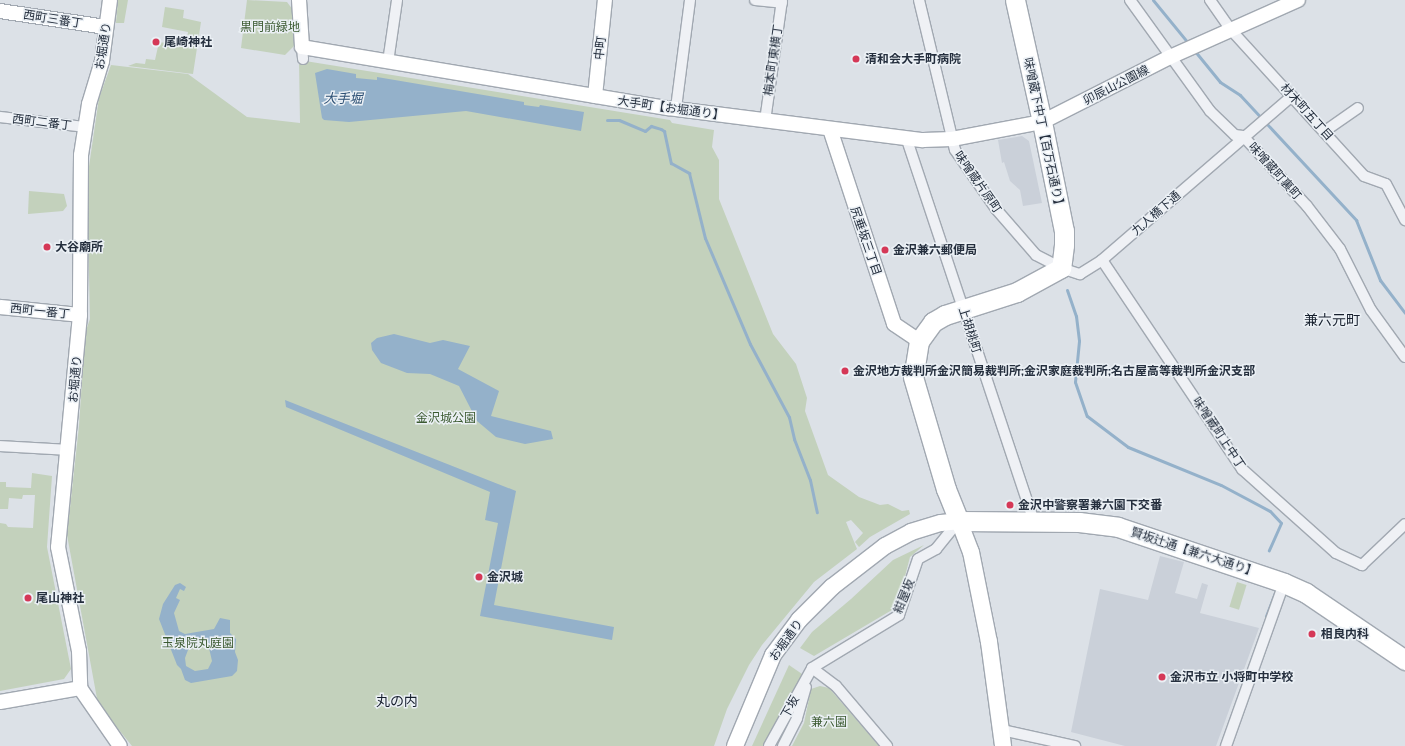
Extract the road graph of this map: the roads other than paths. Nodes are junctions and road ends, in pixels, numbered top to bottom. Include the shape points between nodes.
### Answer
1 (110, 0) edge
2 (299, 0) edge
3 (397, 0) edge
4 (605, 0) edge
5 (690, 0) edge
6 (755, 0) edge
7 (919, 0) edge
8 (1015, 0) edge
9 (1130, 0) edge
10 (1210, 0) edge
11 (1298, 0) edge
12 (782, 2) edge
13 (0, 11) edge
14 (106, 27) junction
15 (1232, 31) junction
16 (1170, 57) junction
17 (388, 62) junction
18 (595, 96) junction
19 (1292, 96) junction
20 (676, 108) junction
21 (1358, 108) dead end
22 (0, 117) edge
23 (765, 121) junction
24 (1042, 122) junction
25 (85, 127) junction
26 (830, 129) junction
27 (1325, 131) junction
28 (1243, 136) junction
29 (952, 139) junction
30 (907, 140) junction
31 (1405, 220) edge
32 (1102, 260) junction
33 (1061, 268) junction
34 (0, 307) edge
35 (963, 310) junction
36 (80, 315) junction
37 (918, 341) junction
38 (1405, 357) edge
39 (0, 446) edge
40 (69, 450) junction
41 (959, 521) junction
42 (1034, 521) junction
43 (1405, 524) edge
44 (1284, 583) junction
45 (1405, 660) edge
46 (812, 668) junction
47 (80, 688) junction
48 (0, 702) edge
49 (1002, 738) edge
50 (120, 746) edge
51 (735, 746) edge
52 (769, 746) edge
53 (784, 746) edge
54 (887, 746) edge
55 (1075, 746) edge
56 (1226, 746) edge

1 - 14 street, お堀通り
2 - 17 street, 大手町【お堀通り】 via 302,53
3 - 17 street
4 - 18 street, 中町
5 - 20 street
6 - 12 street
7 - 29 street, 味噌蔵片原町
8 - 24 highway, 味噌蔵下中丁【百万石通り】
9 - 16 street, 味噌蔵町裏町
10 - 15 street, 材木町五丁目
11 - 15 street, 卯辰山公園線
12 - 23 street, 梅本町東横丁
13 - 14 street, 西町三番丁
14 - 25 street, お堀通り via 102,61 88,104
15 - 16 street, 卯辰山公園線
15 - 19 street, 材木町五丁目
16 - 24 street, 卯辰山公園線
16 - 28 street, 味噌蔵町裏町 via 1210,111 1235,135
17 - 18 street, 大手町【お堀通り】
18 - 20 street, 大手町【お堀通り】
19 - 27 street, 材木町五丁目
19 - 28 street, 九人橋下通
20 - 23 street, 大手町【お堀通り】
21 - 27 street
22 - 25 street, 西町二番丁
23 - 26 street, 大手町【お堀通り】
24 - 29 street, 大手町【お堀通り】
24 - 33 highway, 味噌蔵下中丁【百万石通り】 via 1064,231
25 - 36 street, お堀通り via 81,155
26 - 30 street, 大手町【お堀通り】
26 - 37 street, 尻垂坂三丁目 via 894,324
27 - 31 street, 材木町五丁目 via 1364,176 1386,184
28 - 32 street, 九人橋下通
28 - 38 street, 味噌蔵町裏町 via 1307,206 1340,249 1370,310
29 - 30 street, 大手町【お堀通り】
29 - 33 street, 味噌蔵片原町 via 955,150 996,209 1036,255
30 - 35 street, 上胡桃町
32 - 33 street, 九人橋下通 via 1080,274
32 - 43 street, 味噌蔵町上中丁 via 1242,469 1336,553 1362,565
33 - 35 highway via 1017,292
34 - 36 street, 西町一番丁
35 - 37 highway via 945,315 933,322
35 - 42 street, 上胡桃町
36 - 40 street, お堀通り
37 - 41 highway via 913,377 946,489
39 - 40 street
40 - 47 street, お堀通り via 59,516 58,547 79,651
41 - 42 highway, 賢坂辻通【兼六大通り】
41 - 46 street, 紺屋坂 via 936,549 918,559 898,615
41 - 49 main road via 971,552 988,635
41 - 51 main road, お堀通り via 911,532 884,546 852,571 799,620 773,655
42 - 44 highway, 賢坂辻通【兼六大通り】 via 1079,522 1118,527
44 - 45 highway, 賢坂辻通【兼六大通り】 via 1306,593
44 - 56 street
46 - 52 street, 下坂
46 - 53 street via 797,718
46 - 54 street via 836,686
47 - 48 street
47 - 50 street
49 - 55 street

